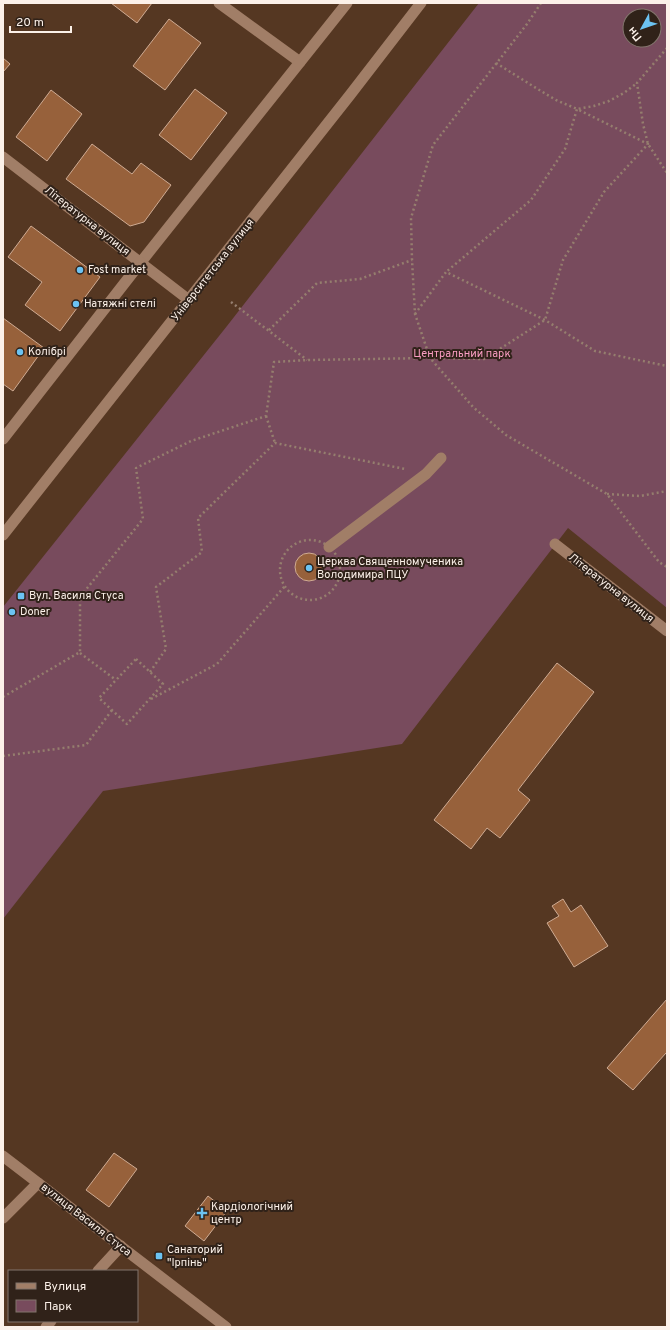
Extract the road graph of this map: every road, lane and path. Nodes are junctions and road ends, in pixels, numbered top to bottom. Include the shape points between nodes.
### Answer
1 (219, 3) edge
2 (347, 3) edge
3 (421, 3) edge
4 (541, 3) edge
5 (667, 48) edge
6 (300, 62) junction
7 (496, 63) junction
8 (637, 83) junction
9 (577, 109) junction
10 (648, 144) junction
11 (3, 156) edge
12 (667, 173) edge
13 (412, 260) junction
14 (141, 262) junction
15 (446, 272) junction
16 (189, 300) junction
17 (231, 302) dead end
18 (415, 314) junction
19 (545, 320) junction
20 (269, 330) junction
21 (430, 358) junction
22 (308, 360) junction
23 (667, 366) edge
24 (266, 416) junction
25 (4, 437) edge
26 (275, 443) junction
27 (441, 458) dead end
28 (426, 474) junction
29 (667, 491) edge
30 (607, 494) junction
31 (3, 535) edge
32 (555, 544) dead end
33 (329, 547) junction
34 (667, 567) edge
35 (285, 586) junction
36 (667, 631) edge
37 (80, 652) junction
38 (150, 672) junction
39 (116, 680) junction
40 (3, 697) edge
41 (149, 700) junction
42 (112, 710) junction
43 (3, 756) edge
44 (3, 1156) edge
45 (38, 1183) junction
46 (3, 1218) edge
47 (120, 1246) junction
48 (99, 1270) edge
49 (226, 1327) edge

1 - 6 main road
2 - 6 main road
3 - 16 main road, Університетська вулиця
4 - 7 path
5 - 8 path
6 - 14 main road
7 - 9 path via 556,100
7 - 13 path via 433,145 411,218
8 - 9 path via 609,101
8 - 10 path
9 - 10 path
9 - 15 path via 565,149 531,200
10 - 12 path
10 - 19 path via 604,192 563,260
11 - 14 main road, Літературна вулиця
13 - 18 path
13 - 20 path via 360,279 317,283
14 - 16 main road, Літературна вулиця
14 - 25 main road
15 - 18 path
15 - 19 path
16 - 31 main road, Університетська вулиця
17 - 20 path
18 - 21 path
19 - 21 path via 484,358
19 - 23 path via 595,351
20 - 22 path
21 - 22 path
21 - 30 path via 473,407 506,435
22 - 24 path via 274,362
24 - 26 path
24 - 37 path via 191,441 136,468 143,519 80,597
26 - 28 path
26 - 38 path via 198,518 202,552 156,587 166,649
27 - 28 main road
28 - 33 main road
29 - 30 path via 640,496
30 - 34 path via 659,562
32 - 36 main road, Літературна вулиця
33 - 35 path via 318,541 306,540 294,544 285,552 280,563 280,575
33 - 35 path via 337,556 340,568 339,579 333,589 325,596 314,600 293,595
35 - 41 path via 217,664
37 - 39 path
37 - 40 path
38 - 39 path via 136,659
38 - 41 path via 163,684
39 - 42 path via 99,698
41 - 42 path via 127,724
42 - 43 path via 86,745
44 - 45 main road, вулиця Василя Стуса
45 - 46 main road
45 - 47 main road, вулиця Василя Стуса
47 - 48 main road
47 - 49 main road, вулиця Василя Стуса

